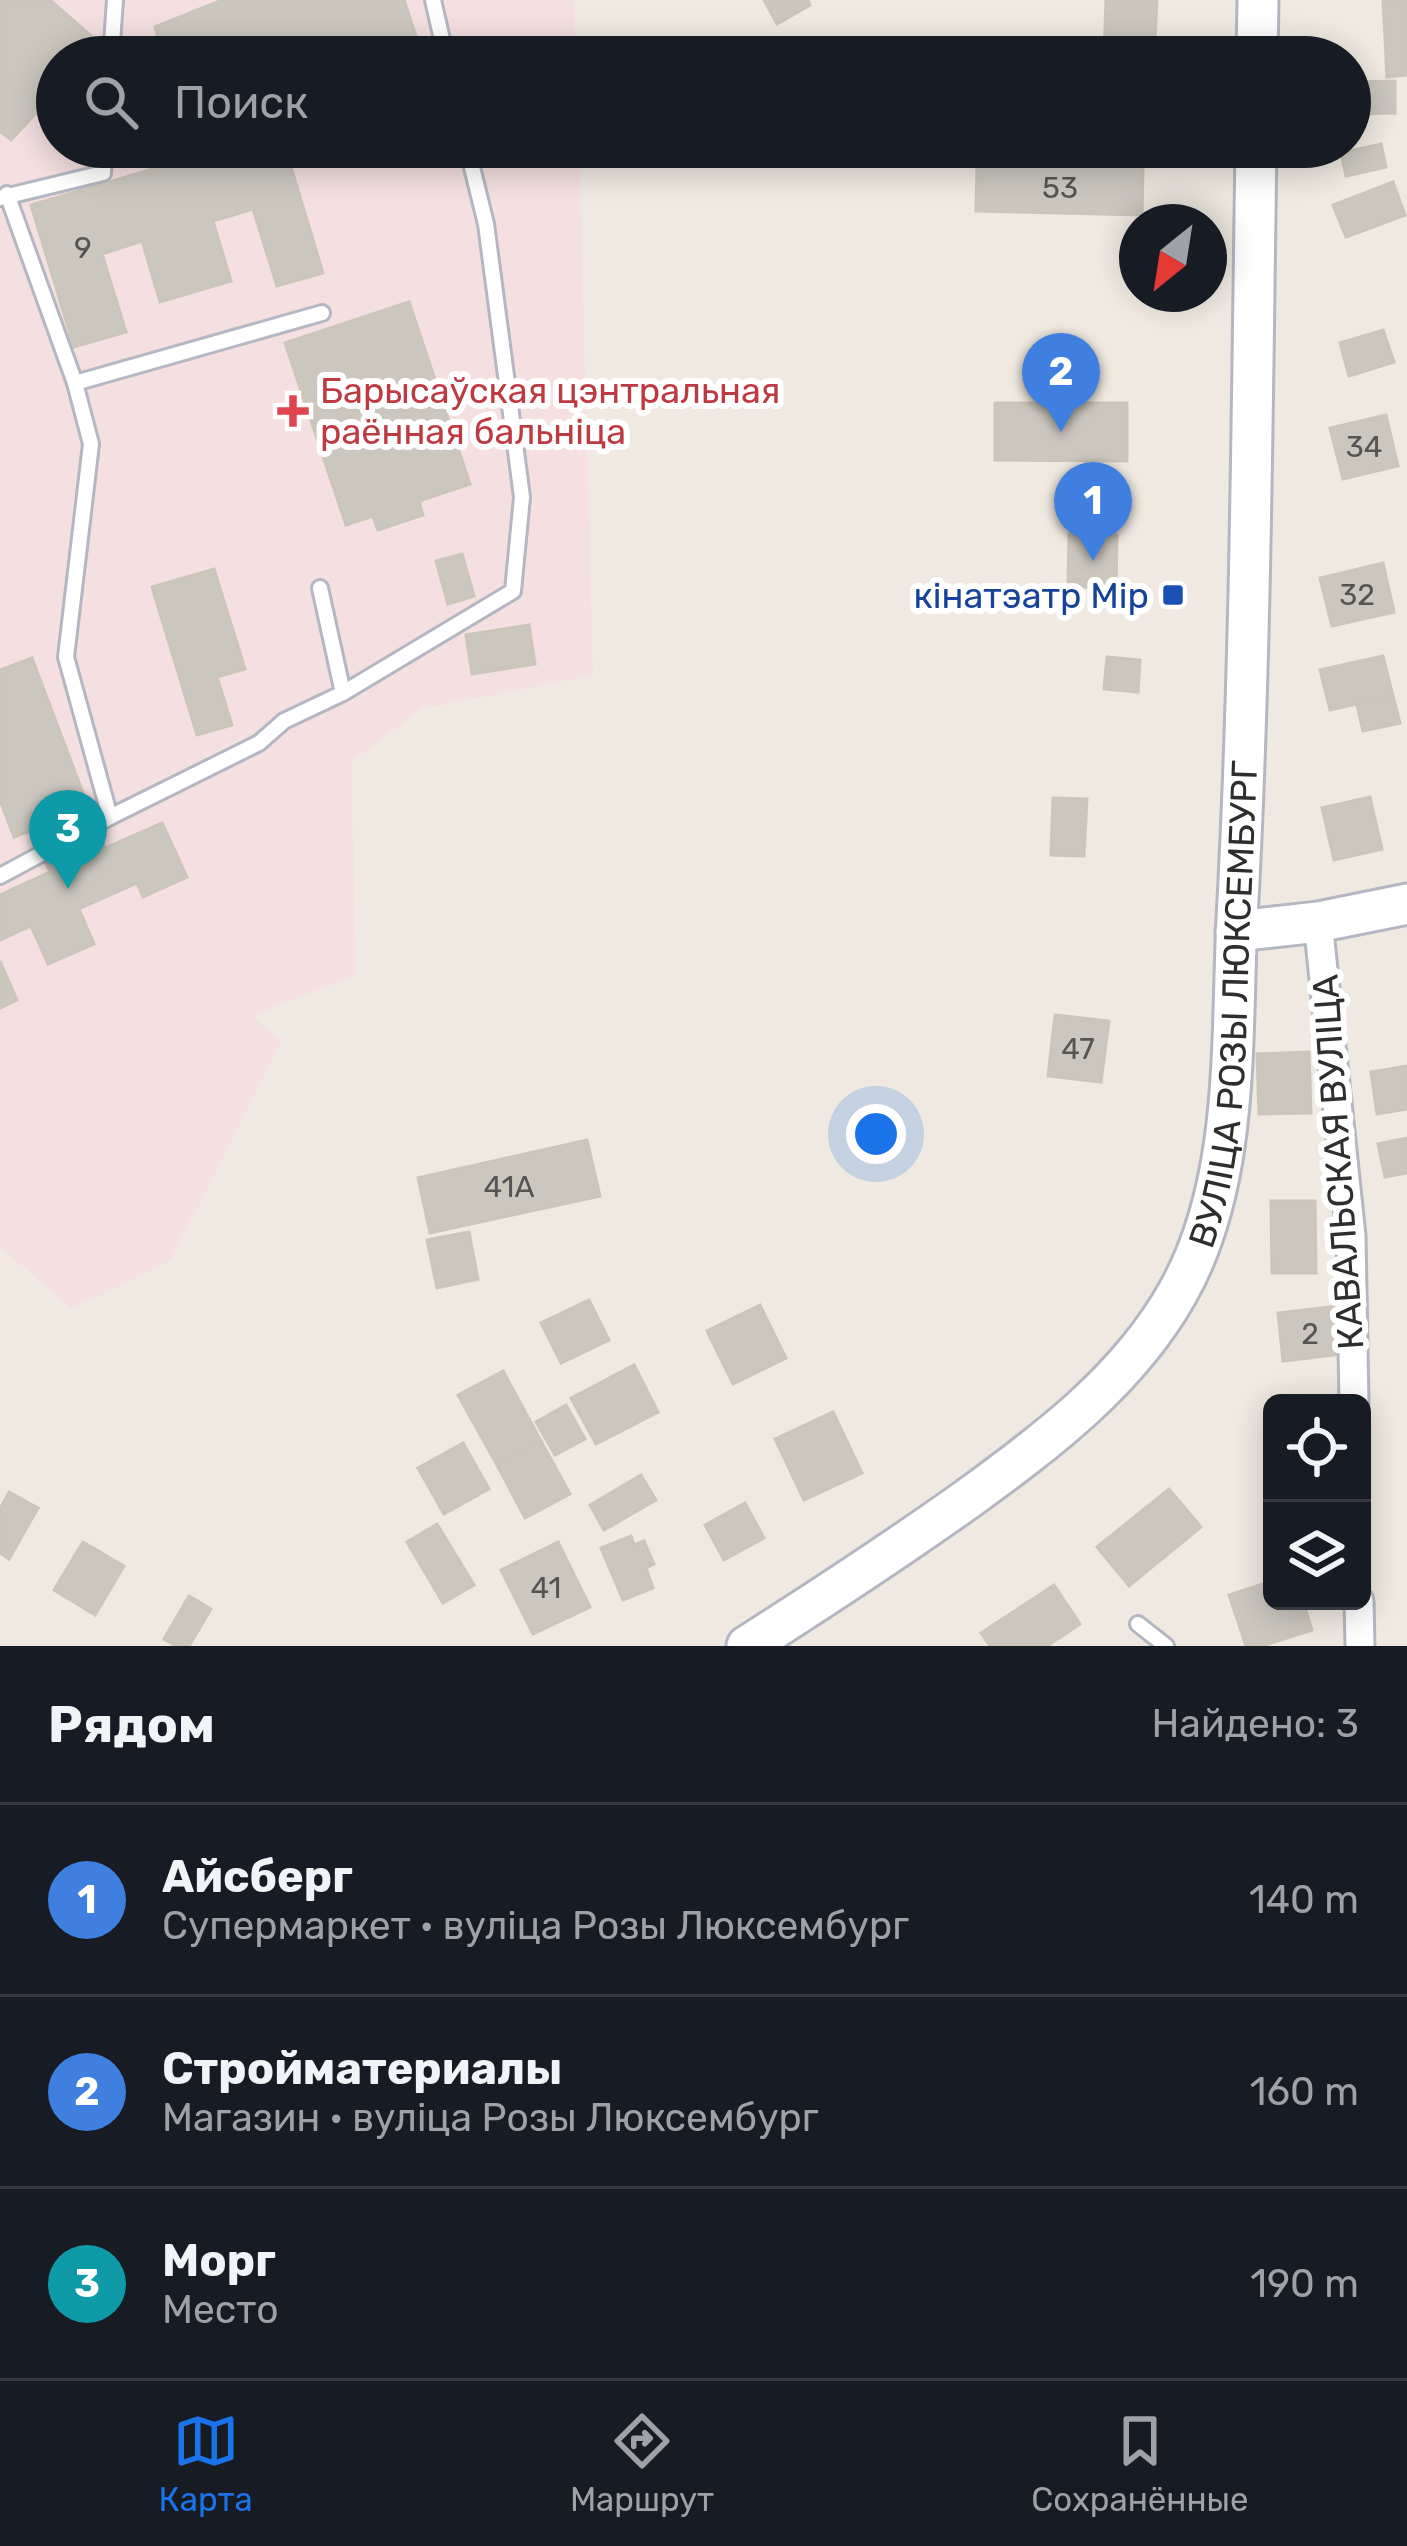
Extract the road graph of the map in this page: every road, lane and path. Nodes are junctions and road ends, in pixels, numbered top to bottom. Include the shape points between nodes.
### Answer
1 (115, 0) edge
2 (433, 0) edge
3 (1258, 0) edge
4 (112, 36) edge
5 (441, 36) edge
6 (1257, 36) edge
7 (103, 168) edge
8 (472, 168) edge
9 (1256, 168) edge
10 (3, 196) edge
11 (322, 313) dead end
12 (75, 383) junction
13 (320, 588) dead end
14 (344, 693) junction
15 (110, 817) junction
16 (0, 876) edge
17 (1407, 904) edge
18 (1318, 922) junction
19 (1237, 932) junction
20 (1354, 1394) edge
21 (1359, 1610) edge
22 (1138, 1624) dead end
23 (747, 1646) edge
24 (1166, 1646) edge
25 (1360, 1646) edge

1 - 4 lane
2 - 5 lane
3 - 6 street
7 - 10 lane
8 - 14 lane via 522,496 513,591
9 - 19 street, ВУЛІЦА РОЗЫ ЛЮКСЕМБУРГ
10 - 12 lane
11 - 12 lane
12 - 15 lane via 91,444 66,657
13 - 14 lane
14 - 15 lane
15 - 16 lane
17 - 18 street
18 - 19 street
18 - 20 street, КАВАЛЬСКАЯ ВУЛІЦА via 1351,1236
19 - 23 street, ВУЛІЦА РОЗЫ ЛЮКСЕМБУРГ via 1224,1137 1209,1221 1178,1292 1078,1413 872,1567
21 - 25 street
22 - 24 lane

